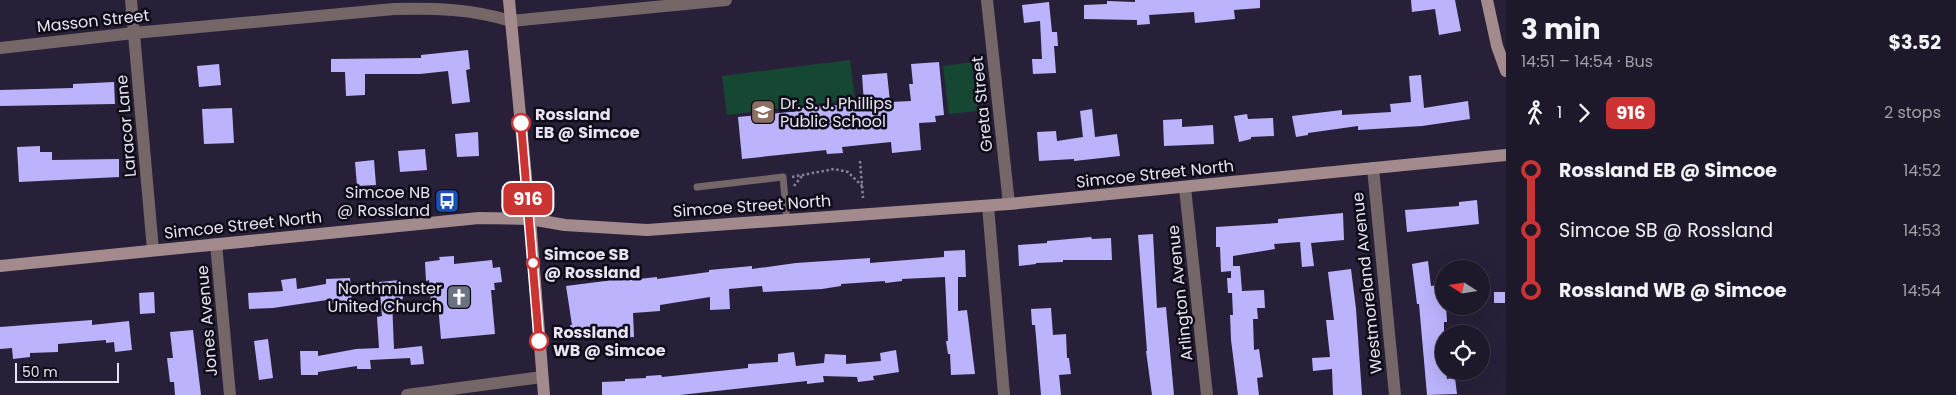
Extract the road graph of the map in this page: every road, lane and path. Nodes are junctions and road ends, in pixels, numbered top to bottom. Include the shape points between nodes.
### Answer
1 (130, 0) edge
2 (509, 0) edge
3 (726, 0) edge
4 (987, 0) edge
5 (1487, 0) edge
6 (511, 21) junction
7 (134, 33) junction
8 (0, 48) edge
9 (1506, 70) edge
10 (1506, 155) edge
11 (860, 161) dead end
12 (1372, 168) junction
13 (803, 175) junction
14 (862, 186) junction
15 (697, 187) dead end
16 (1185, 188) junction
17 (863, 198) dead end
18 (1009, 204) junction
19 (988, 206) junction
20 (530, 219) junction
21 (787, 221) junction
22 (216, 244) junction
23 (153, 250) junction
24 (0, 266) edge
25 (542, 377) junction
26 (230, 395) edge
27 (407, 395) edge
28 (544, 395) edge
29 (1004, 395) edge
30 (1207, 395) edge
31 (1395, 395) edge

1 - 7 street, Laracor Lane
2 - 6 main road
3 - 6 street, Masson Street
4 - 18 street, Greta Street
5 - 9 main road
6 - 7 street, Masson Street via 466,11 394,9
6 - 20 main road
7 - 8 street, Masson Street
7 - 23 street, Laracor Lane
10 - 12 main road, Simcoe Street North
11 - 14 path
12 - 16 main road, Simcoe Street North
12 - 31 street, Westmoreland Avenue
13 - 13 path via 790,178 792,192 796,183
13 - 14 path via 834,168 848,172
14 - 17 path
15 - 21 lane via 783,177
16 - 18 main road, Simcoe Street North
16 - 30 street, Arlington Avenue
18 - 19 main road, Simcoe Street North
19 - 21 main road, Simcoe Street North
19 - 29 street
20 - 21 main road, Simcoe Street North via 647,230
20 - 22 main road, Simcoe Street North via 479,218
20 - 25 main road
22 - 23 main road, Simcoe Street North
22 - 26 street, Jones Avenue
23 - 24 main road, Simcoe Street North
25 - 27 street
25 - 28 main road

